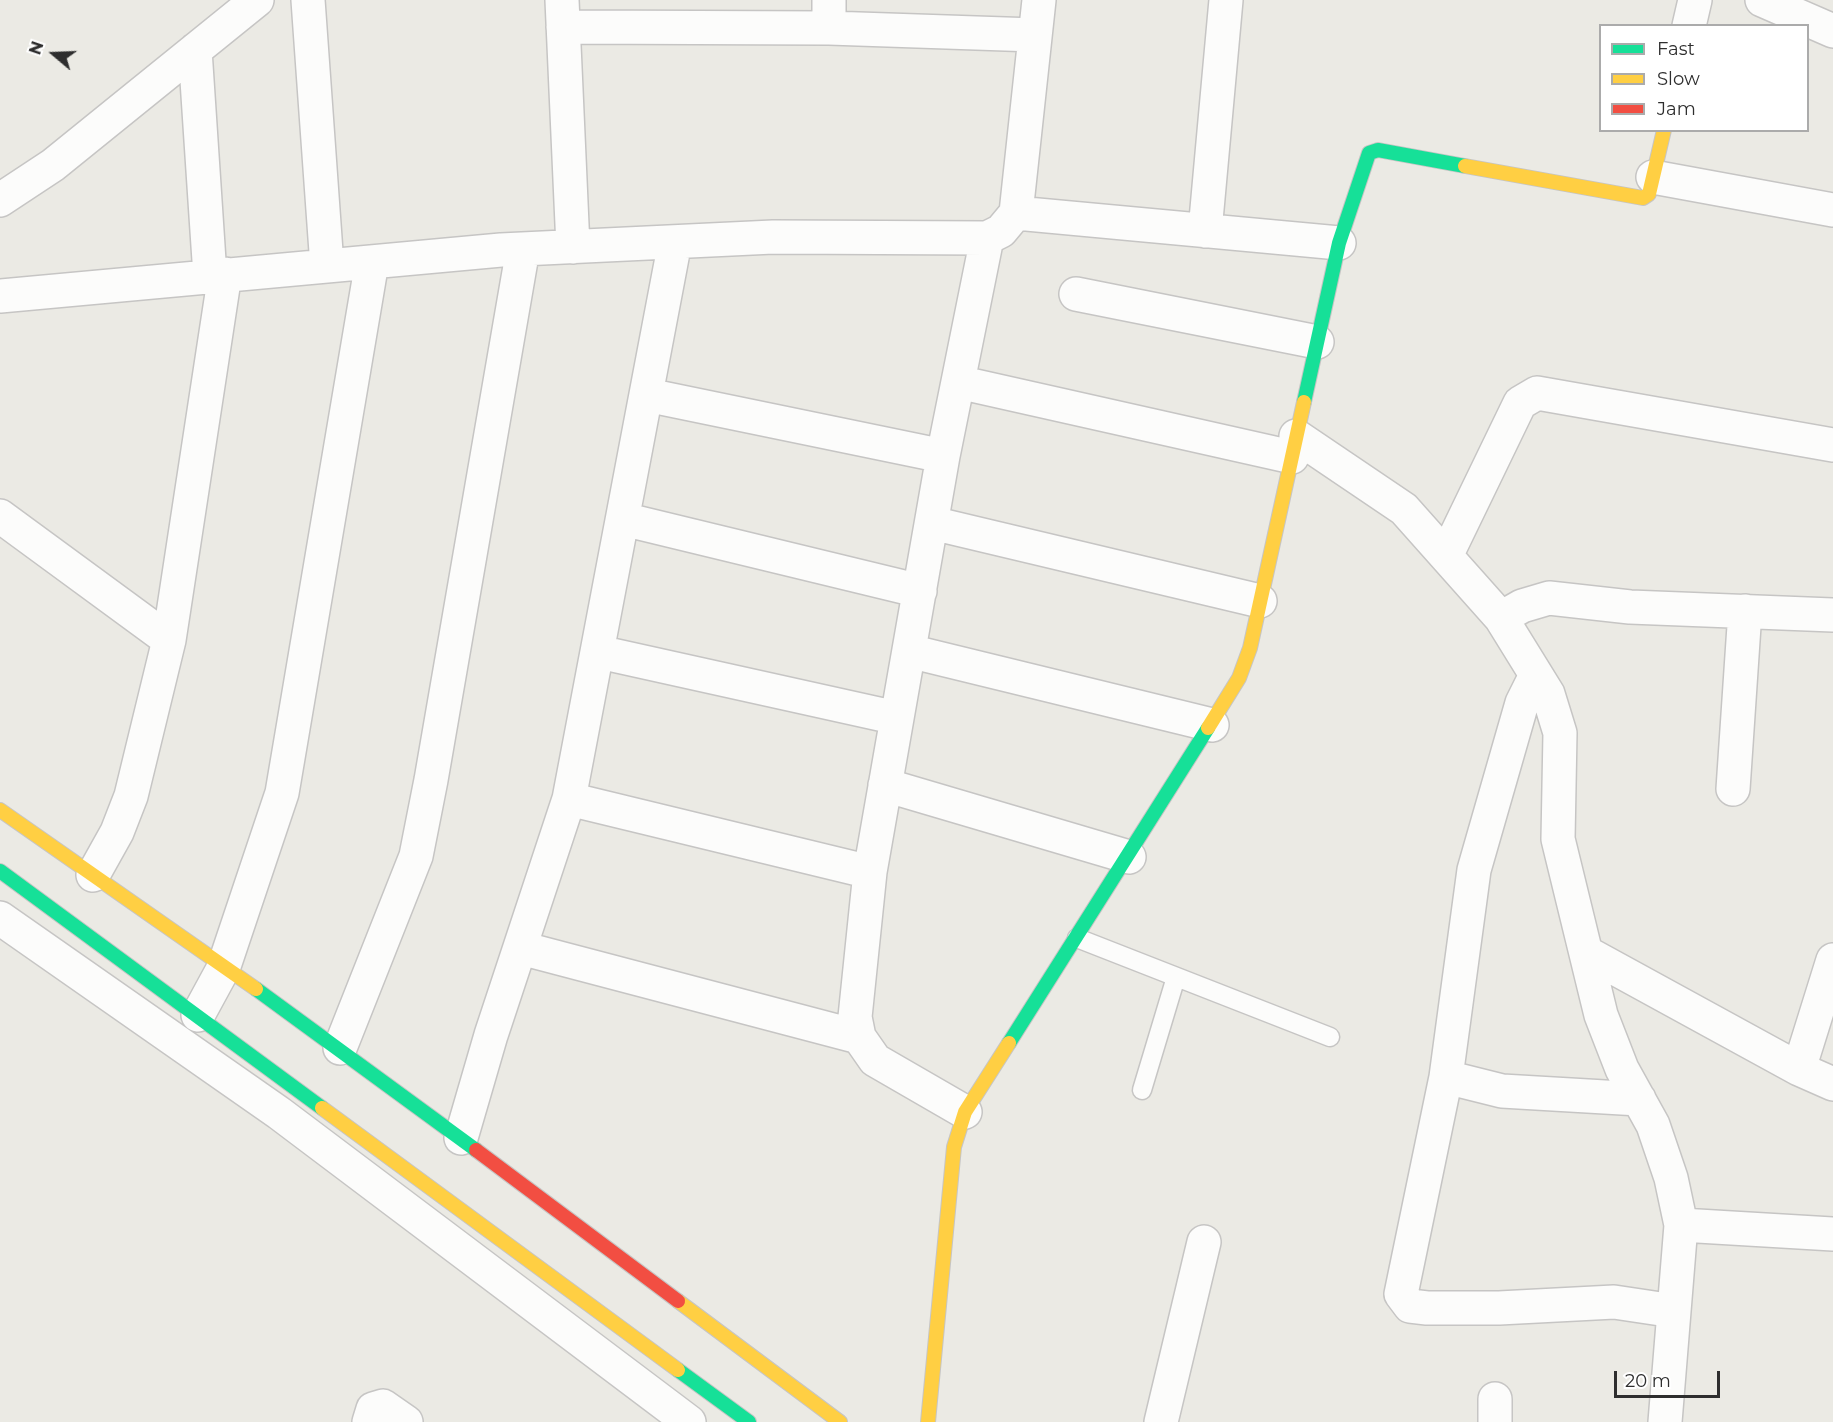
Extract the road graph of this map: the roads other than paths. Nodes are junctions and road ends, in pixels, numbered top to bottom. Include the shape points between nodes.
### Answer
1 (257, 0) edge
2 (308, 0) edge
3 (1039, 0) edge
4 (1226, 0) edge
5 (1695, 0) edge
6 (1762, 0) edge
7 (563, 13) edge
8 (829, 14) edge
9 (1689, 24) edge
10 (1833, 31) edge
11 (1035, 35) junction
12 (195, 50) junction
13 (1664, 132) edge
14 (1653, 177) junction
15 (0, 200) edge
16 (1833, 210) edge
17 (1016, 213) junction
18 (1205, 231) junction
19 (987, 238) junction
20 (675, 242) junction
21 (1339, 243) junction
22 (573, 246) junction
23 (523, 249) junction
24 (372, 262) junction
25 (327, 266) junction
26 (217, 275) junction
27 (1076, 294) dead end
28 (0, 297) edge
29 (1317, 342) junction
30 (958, 382) junction
31 (647, 395) junction
32 (1833, 445) edge
33 (1294, 447) junction
34 (943, 456) junction
35 (0, 516) edge
36 (623, 519) junction
37 (932, 523) junction
38 (1446, 556) junction
39 (920, 591) junction
40 (1260, 601) junction
41 (1745, 612) junction
42 (1833, 615) edge
43 (1501, 618) junction
44 (169, 640) junction
45 (909, 651) junction
46 (599, 652) junction
47 (1536, 675) junction
48 (897, 718) junction
49 (1212, 725) junction
50 (885, 785) junction
51 (1733, 789) dead end
52 (569, 799) junction
53 (0, 810) edge
54 (1129, 857) junction
55 (0, 871) edge
56 (870, 872) junction
57 (93, 875) junction
58 (0, 918) edge
59 (1077, 938) junction
60 (521, 948) junction
61 (1587, 953) junction
62 (1833, 960) edge
63 (223, 969) junction
64 (1176, 976) junction
65 (198, 1015) junction
66 (859, 1037) junction
67 (1330, 1037) dead end
68 (340, 1048) junction
69 (1799, 1069) junction
70 (1446, 1077) junction
71 (1833, 1083) edge
72 (1142, 1090) dead end
73 (1639, 1099) junction
74 (965, 1112) junction
75 (461, 1138) junction
76 (1681, 1225) junction
77 (1833, 1234) edge
78 (1204, 1242) dead end
79 (1674, 1311) junction
80 (686, 1375) junction
81 (674, 1417) edge
82 (369, 1422) edge
83 (406, 1422) edge
84 (749, 1422) edge
85 (840, 1422) edge
86 (928, 1422) edge
87 (1161, 1422) edge
88 (1665, 1422) edge

1 - 12 street
2 - 25 street
3 - 11 street
4 - 18 street
5 - 9 street
6 - 10 street
7 - 8 street
7 - 22 street
8 - 11 street
11 - 17 street
12 - 15 street via 53,165
12 - 26 street
13 - 14 main road
14 - 16 street
14 - 21 main road via 1649,194 1634,198 1378,150 1368,153 1364,162
17 - 18 street
17 - 19 street via 1001,231
18 - 21 street
19 - 20 street via 773,237
19 - 30 street
20 - 22 street
20 - 31 street
21 - 29 main road
22 - 23 street
23 - 24 street
23 - 68 street via 416,856
24 - 25 street
24 - 63 street via 282,793
25 - 26 street
26 - 28 street
26 - 44 street
27 - 29 street
29 - 33 main road
30 - 33 street
30 - 34 street
31 - 34 street
31 - 36 street
32 - 38 street via 1537,393 1520,403
33 - 38 street via 1404,509
33 - 40 main road
34 - 37 street
35 - 44 street
36 - 39 street
36 - 46 street
37 - 39 street
37 - 40 street
38 - 43 street
39 - 45 street
40 - 49 main road via 1239,678
41 - 42 street
41 - 43 street via 1629,607 1549,598
41 - 51 street
43 - 47 street
44 - 57 street via 131,796
45 - 48 street
45 - 49 street
46 - 48 street
46 - 52 street
47 - 61 street via 1548,694 1560,733 1558,838
47 - 70 street via 1522,703 1474,870
48 - 50 street
49 - 54 main road
50 - 54 street
50 - 56 street
52 - 56 street
52 - 60 street
53 - 57 main road
54 - 59 main road
55 - 65 main road
56 - 66 street via 855,1017
57 - 63 main road
58 - 81 street via 279,1113
59 - 64 lane
59 - 74 main road
60 - 66 street
60 - 75 street
61 - 69 street
61 - 73 street via 1601,1015 1622,1069
62 - 69 street
63 - 65 street
63 - 68 main road
64 - 67 lane
64 - 72 lane
65 - 80 main road
66 - 74 street via 875,1060
68 - 75 main road
69 - 71 street
70 - 73 street via 1502,1092
70 - 79 street via 1401,1294 1410,1306 1498,1308 1614,1302
73 - 76 street via 1653,1125 1671,1178
74 - 86 main road via 954,1147
75 - 85 main road
76 - 77 street
76 - 79 street
78 - 87 street
79 - 88 street
80 - 81 street
80 - 84 main road
82 - 83 street via 373,1409 382,1407

